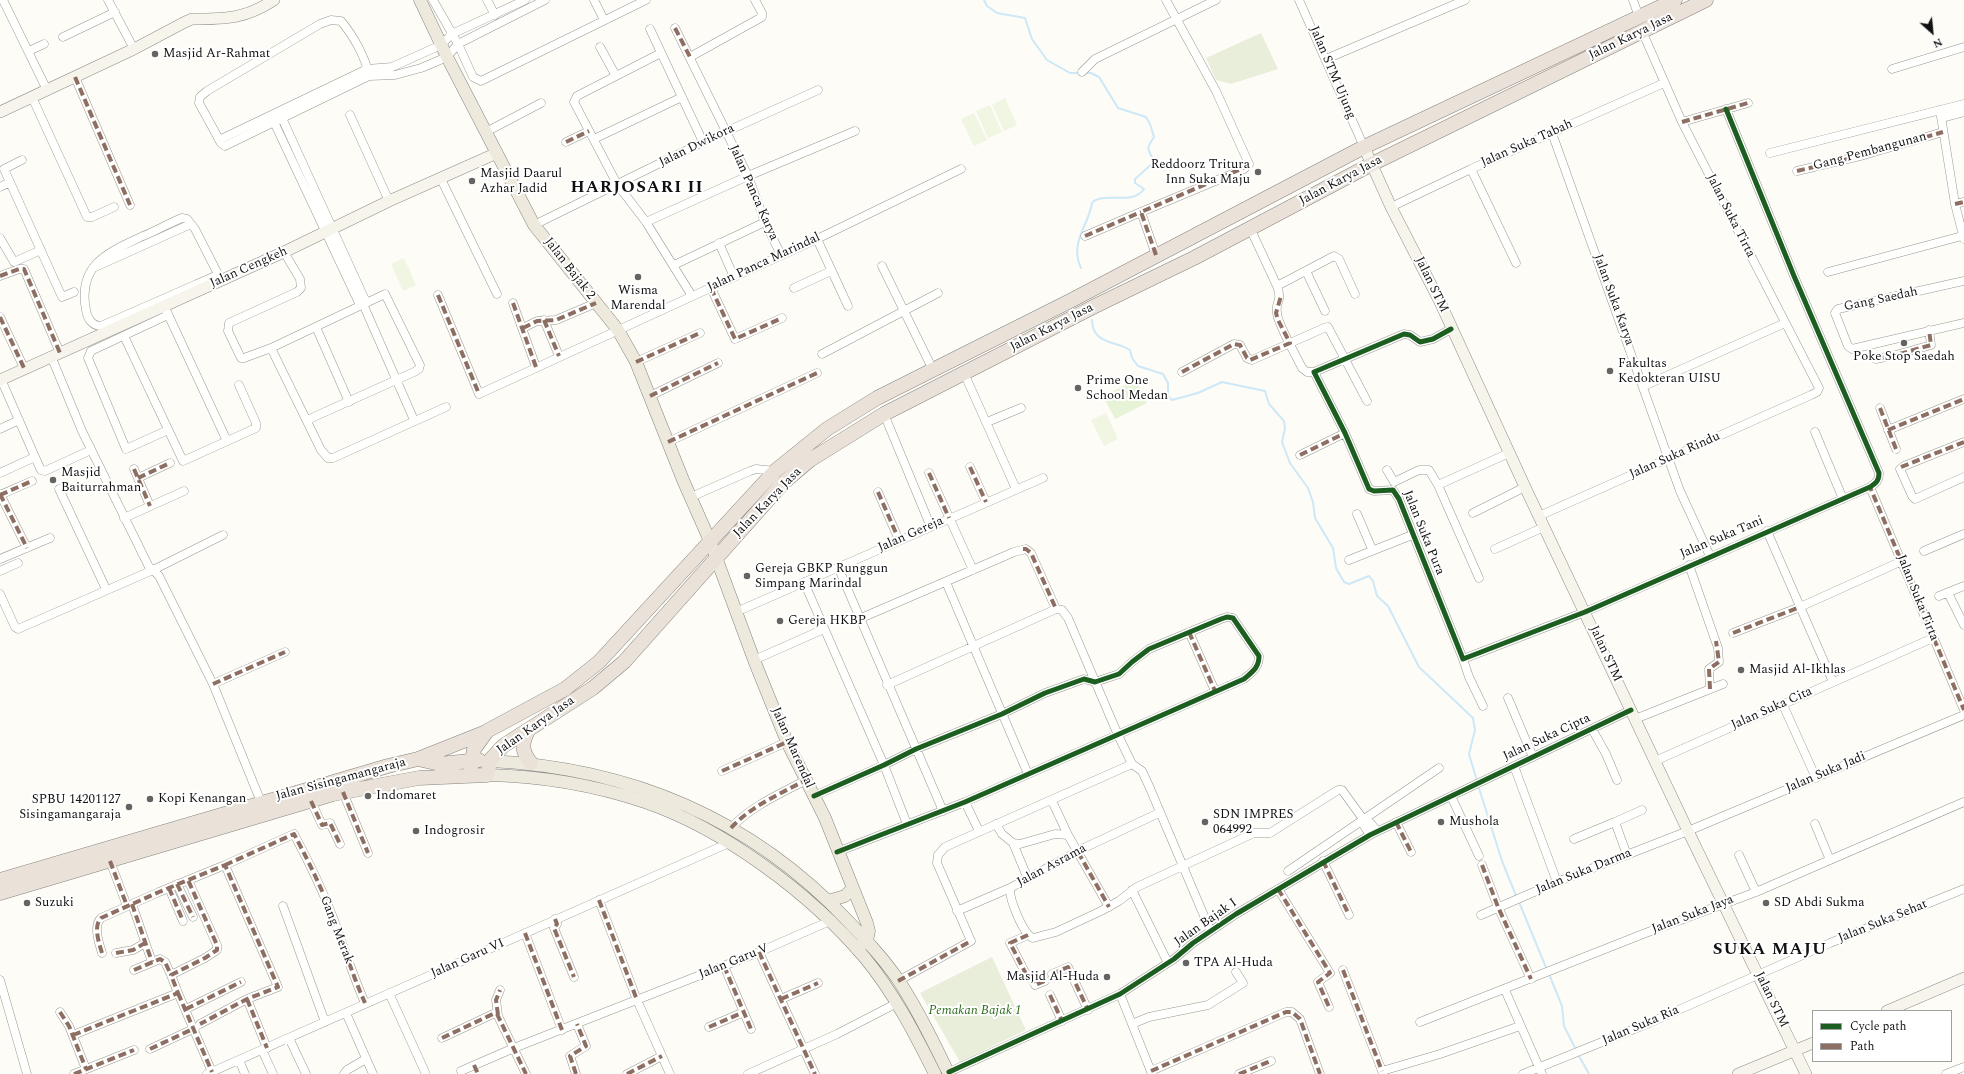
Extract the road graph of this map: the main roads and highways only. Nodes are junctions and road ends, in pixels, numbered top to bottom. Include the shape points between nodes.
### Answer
1 (420, 0) edge
2 (1675, 0) edge
3 (1706, 0) edge
4 (1711, 0) edge
5 (1693, 6) junction
6 (1006, 333) junction
7 (1014, 348) junction
8 (710, 541) junction
9 (716, 557) junction
10 (487, 731) junction
11 (528, 731) junction
12 (418, 759) junction
13 (472, 760) junction
14 (531, 763) junction
15 (488, 768) junction
16 (470, 775) junction
17 (0, 880) edge
18 (853, 888) junction
19 (0, 893) edge
20 (828, 901) junction
21 (867, 941) junction
22 (856, 948) junction
23 (870, 955) junction
24 (949, 1073) edge
25 (935, 1074) edge

1 - 8 main road, Jalan Bajak 2 via 534,225 618,330 636,362
2 - 6 highway, Jalan Karya Jasa via 1364,147
3 - 5 highway, Jalan Karya Jasa
4 - 5 highway
5 - 7 highway, Jalan Karya Jasa via 1372,164
6 - 7 highway
6 - 8 highway, Jalan Karya Jasa via 877,398 827,429 776,470
7 - 9 highway, Jalan Karya Jasa via 884,414 810,460 783,483
8 - 9 main road, Jalan Marendal
8 - 10 highway, Jalan Karya Jasa via 637,623 584,675 565,689
9 - 11 highway, Jalan Karya Jasa via 624,662 592,688
9 - 18 main road, Jalan Marendal via 787,742 825,818
10 - 12 highway
10 - 13 highway, Jalan Karya Jasa via 477,743
11 - 14 highway via 522,744 524,754
11 - 15 highway, Jalan Karya Jasa via 503,746
12 - 13 highway, Jalan Sisingamangaraja via 440,764
12 - 17 highway, Jalan Sisingamangaraja via 261,802
13 - 15 highway, Jalan Sisingamangaraja
13 - 16 highway, Jalan Karya Jasa
14 - 15 main road, Jalan Sisingamangaraja
14 - 20 main road, Jalan Sisingamangaraja via 603,776 646,789 731,828 787,864
15 - 16 highway, Jalan Sisingamangaraja
15 - 22 main road, Jalan Sisingamangaraja via 607,791 671,813 729,843 791,887
16 - 19 highway, Jalan Sisingamangaraja via 415,778 343,792
18 - 20 main road via 845,896
18 - 21 main road, Jalan Marendal via 867,923
20 - 21 main road, Jalan Sisingamangaraja
21 - 22 main road
21 - 23 main road, Jalan Sisingamangaraja
22 - 23 main road, Jalan Sisingamangaraja
23 - 24 main road, Jalan Sisingamangaraja via 898,981
23 - 25 main road, Jalan Sisingamangaraja

